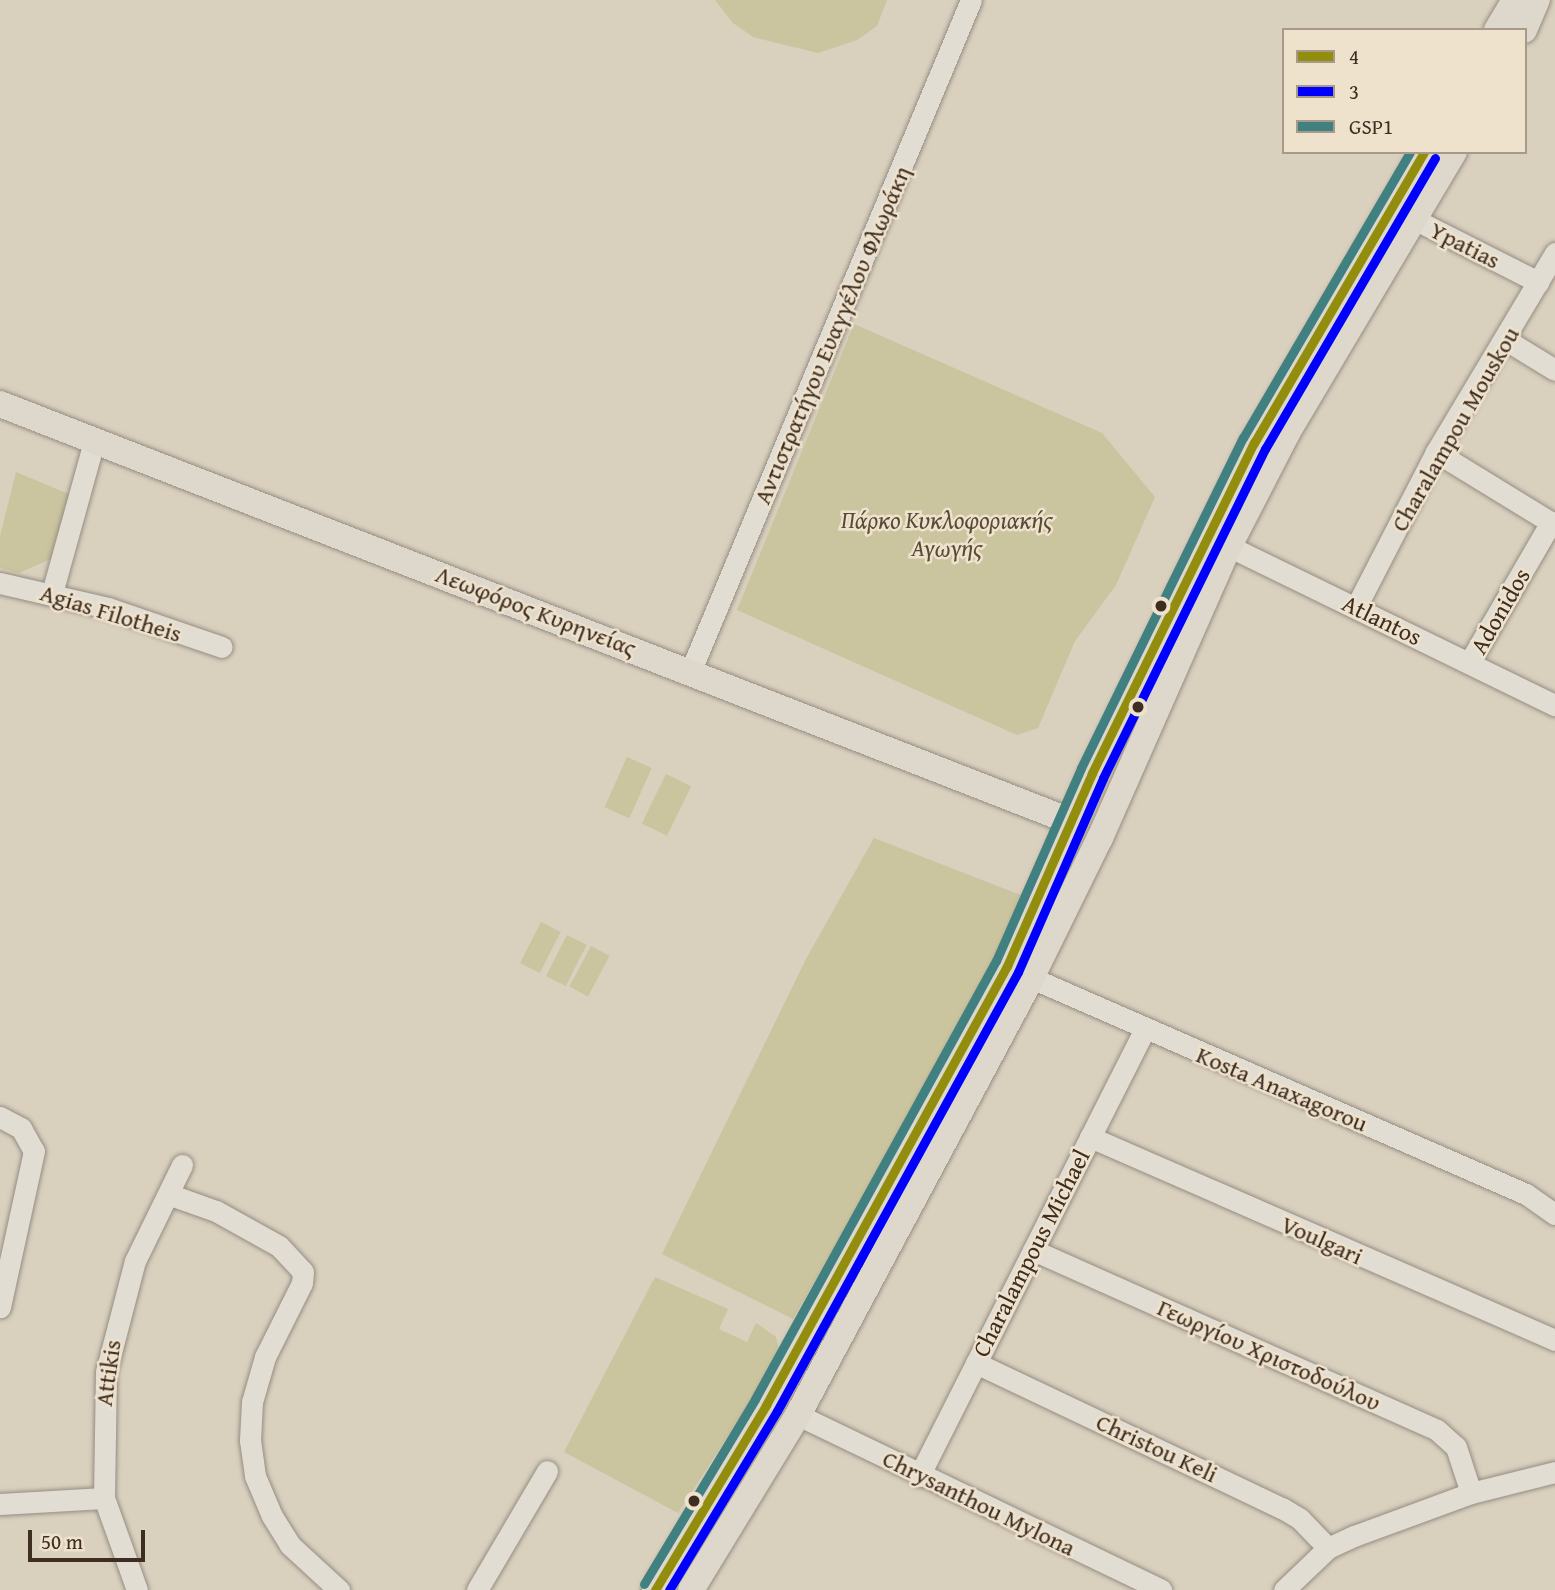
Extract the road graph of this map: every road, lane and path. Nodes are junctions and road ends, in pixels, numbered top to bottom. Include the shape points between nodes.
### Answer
1 (971, 0) edge
2 (1537, 0) edge
3 (1512, 13) edge
4 (1423, 154) edge
5 (1452, 154) edge
6 (1403, 213) junction
7 (1555, 253) edge
8 (1538, 282) junction
9 (1506, 340) junction
10 (1555, 370) edge
11 (0, 404) edge
12 (94, 442) junction
13 (1436, 453) junction
14 (1553, 524) edge
15 (1218, 541) junction
16 (0, 583) edge
17 (52, 593) junction
18 (1356, 607) junction
19 (222, 647) dead end
20 (1469, 663) junction
21 (691, 670) junction
22 (1555, 705) edge
23 (1070, 821) junction
24 (1007, 966) junction
25 (1031, 978) junction
26 (1144, 1030) junction
27 (0, 1117) edge
28 (1090, 1137) junction
29 (182, 1165) dead end
30 (168, 1194) junction
31 (1555, 1214) edge
32 (1033, 1250) junction
33 (0, 1307) edge
34 (1555, 1340) edge
35 (976, 1363) junction
36 (797, 1415) junction
37 (547, 1471) dead end
38 (1555, 1472) edge
39 (919, 1476) junction
40 (1471, 1493) junction
41 (104, 1498) junction
42 (0, 1504) edge
43 (1328, 1548) junction
44 (137, 1590) edge
45 (339, 1590) edge
46 (477, 1590) edge
47 (655, 1590) edge
48 (691, 1590) edge
49 (1161, 1590) edge
50 (1284, 1590) edge

1 - 21 street, Αντιστρατήγου Ευαγγέλου Φλωράκη
2 - 3 main road
4 - 6 main road
5 - 6 main road
6 - 8 street, Ypatias
6 - 15 main road via 1287,433
7 - 8 street, Charalampou Mouskou
8 - 9 street, Charalampou Mouskou
9 - 10 street
9 - 13 street, Charalampou Mouskou
11 - 12 main road, Λεωφόρος Κυρηνείας
12 - 17 street
12 - 21 main road, Λεωφόρος Κυρηνείας
13 - 14 street
13 - 18 street, Charalampou Mouskou
14 - 20 street, Adonidos
15 - 18 street, Atlantos
15 - 23 main road
15 - 25 main road via 1100,838
16 - 17 street, Agias Filotheis
17 - 19 street, Agias Filotheis
18 - 20 street, Atlantos
20 - 22 street, Atlantos
21 - 23 main road, Λεωφόρος Κυρηνείας
23 - 24 main road
24 - 25 street, Kosta Anaxagorou
24 - 47 main road via 766,1405
25 - 26 street, Kosta Anaxagorou
25 - 36 main road
26 - 28 street, Charalampous Michael
26 - 31 street, Kosta Anaxagorou via 1527,1194
27 - 33 street via 21,1128 30,1140 34,1163
28 - 32 street, Charalampous Michael
28 - 34 street, Voulgari
29 - 30 street, Attikis
30 - 41 street, Attikis via 135,1261 115,1326 102,1415
30 - 45 street via 216,1211 279,1246 303,1272 302,1283 265,1357 252,1402 250,1440 255,1476 272,1516 290,1545
32 - 35 street, Charalampous Michael
32 - 40 street, Γεωργίου Χριστοδούλου via 1437,1430 1456,1447
35 - 39 street, Charalampous Michael
35 - 43 street, Christou Keli via 1282,1508 1300,1519
36 - 39 street, Chrysanthou Mylona
36 - 48 main road
37 - 46 street
38 - 40 street
39 - 49 street, Chrysanthou Mylona
40 - 43 street
41 - 42 street
41 - 44 street, Attikis
43 - 50 street

